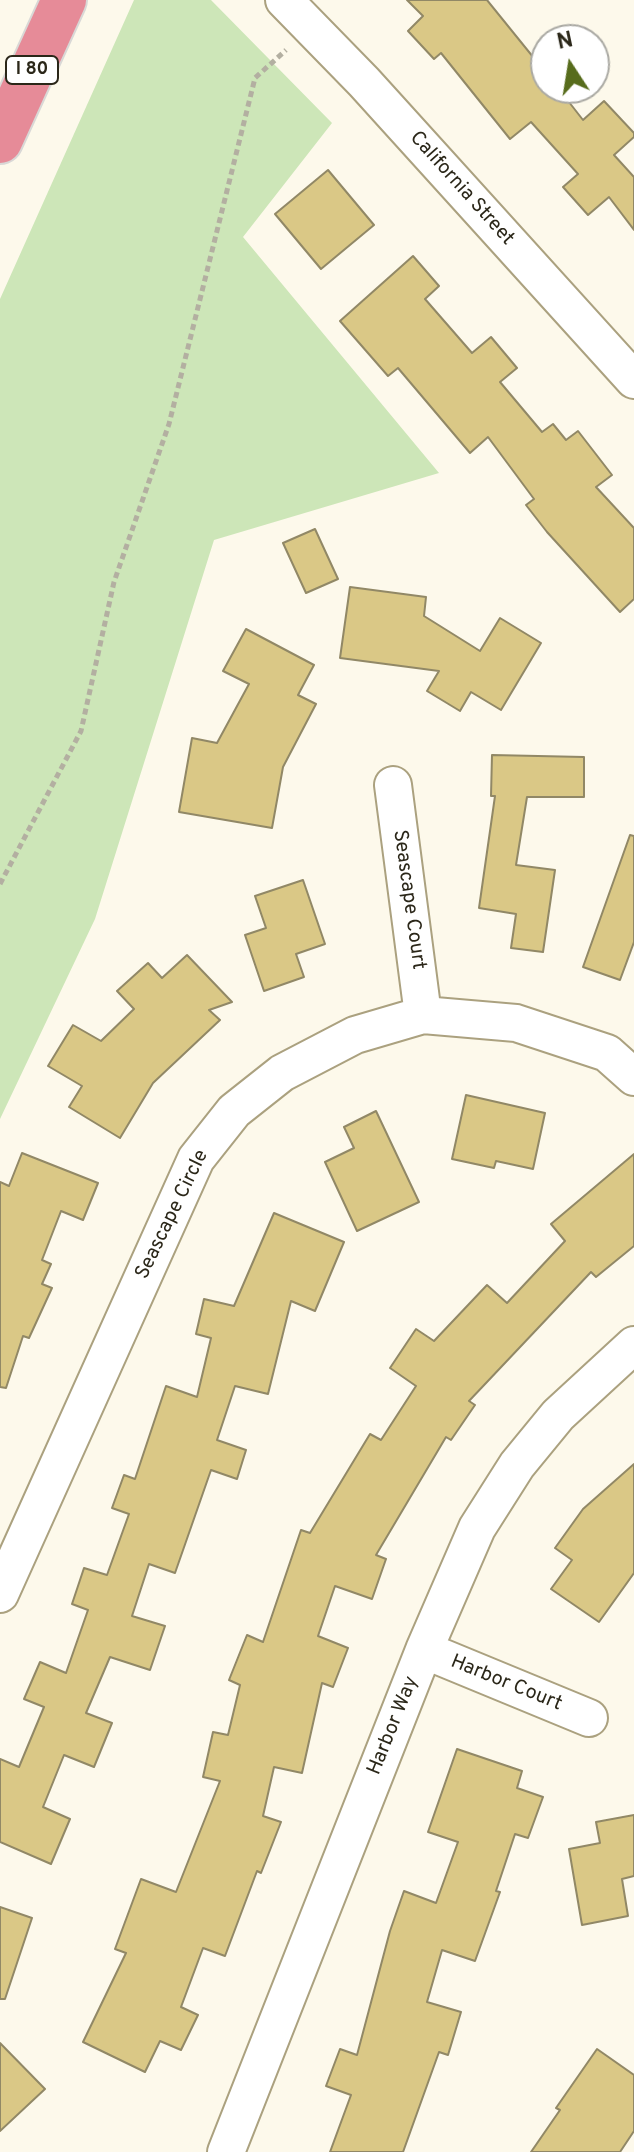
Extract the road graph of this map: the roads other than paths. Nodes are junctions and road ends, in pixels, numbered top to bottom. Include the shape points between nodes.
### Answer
1 (64, 0) edge
2 (295, 8) edge
3 (0, 141) edge
4 (634, 380) edge
5 (393, 785) dead end
6 (423, 1015) junction
7 (634, 1077) edge
8 (634, 1345) edge
9 (0, 1594) edge
10 (424, 1650) junction
11 (589, 1718) dead end
12 (226, 2152) edge

1 - 3 highway, I 80
2 - 4 street, California Street
5 - 6 street, Seascape Court
6 - 7 street, Seascape Circle via 516,1023 607,1053
6 - 9 street, Seascape Circle via 355,1035 282,1073 234,1111 196,1159
8 - 10 street, Harbor Way via 558,1415 517,1465 477,1528
10 - 11 street, Harbor Court
10 - 12 street, Harbor Way

